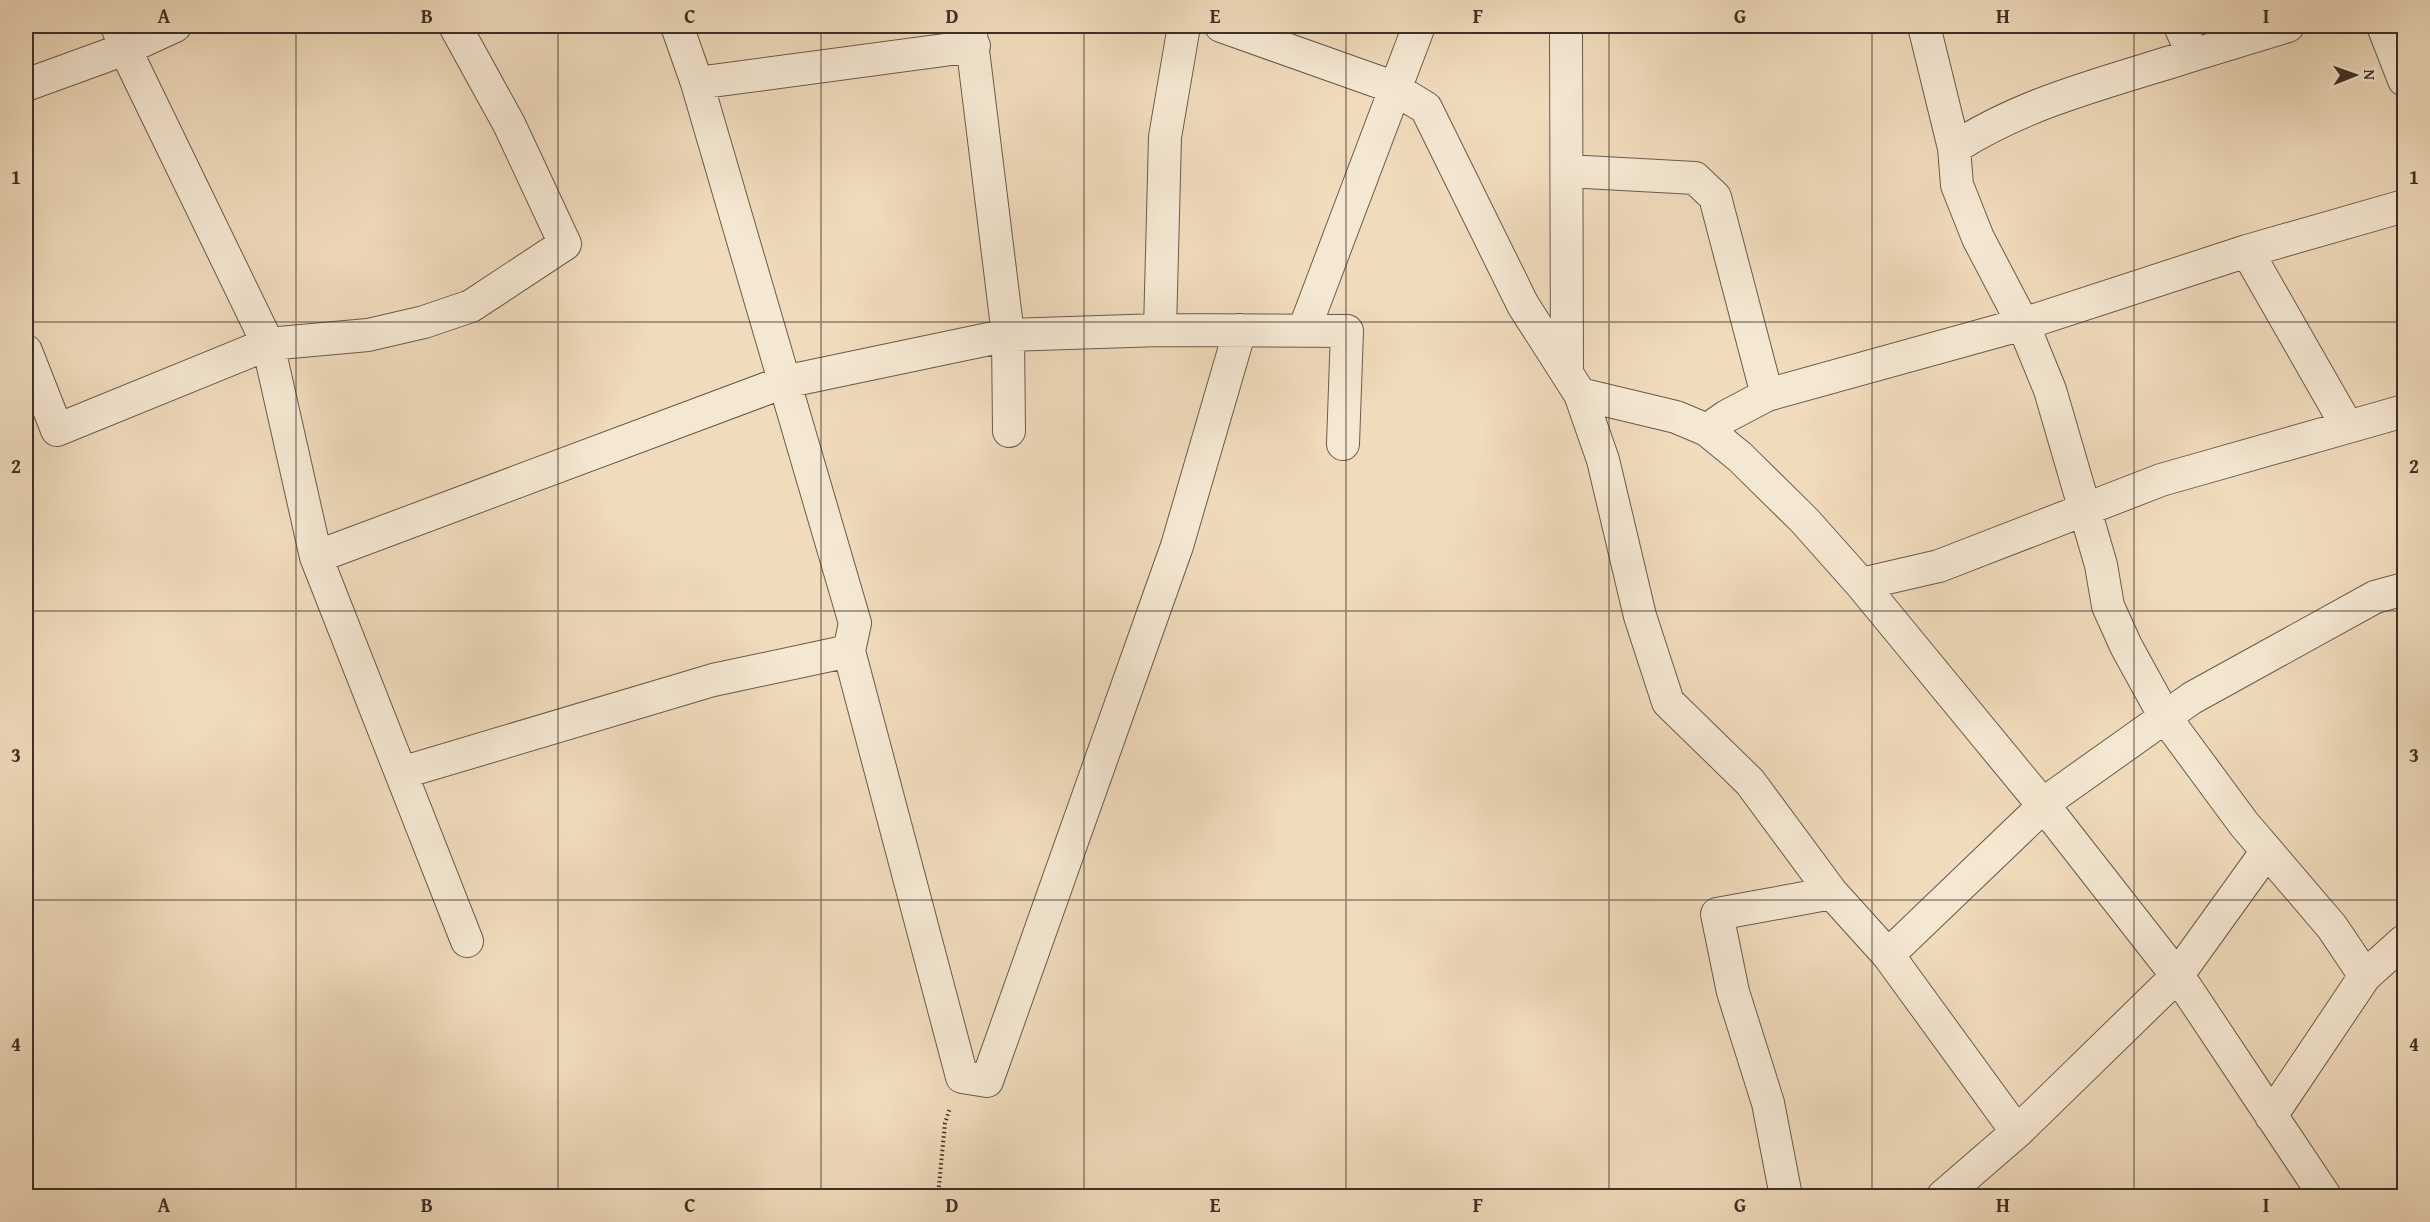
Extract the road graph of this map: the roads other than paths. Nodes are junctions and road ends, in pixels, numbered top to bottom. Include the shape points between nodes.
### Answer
1 (176, 26) edge
2 (455, 26) edge
3 (677, 26) edge
4 (1184, 26) edge
5 (1221, 26) edge
6 (1419, 26) edge
7 (1566, 26) edge
8 (1924, 26) edge
9 (2180, 26) edge
10 (2288, 26) edge
11 (2383, 26) edge
12 (972, 36) edge
13 (121, 37) edge
14 (2193, 55) junction
15 (2404, 80) edge
16 (697, 83) junction
17 (26, 85) edge
18 (1395, 90) junction
19 (1954, 148) junction
20 (1567, 171) junction
21 (2404, 206) edge
22 (2247, 251) junction
23 (2023, 324) junction
24 (1160, 330) junction
25 (1240, 330) junction
26 (1304, 330) junction
27 (1008, 335) junction
28 (268, 344) junction
29 (26, 351) edge
30 (784, 382) junction
31 (1573, 384) junction
32 (1767, 395) junction
33 (2404, 411) edge
34 (2347, 426) junction
35 (1707, 430) junction
36 (1009, 431) dead end
37 (1343, 444) dead end
38 (2083, 510) junction
39 (316, 557) junction
40 (1861, 584) junction
41 (2404, 589) edge
42 (849, 651) junction
43 (2165, 717) junction
44 (401, 773) junction
45 (2044, 806) junction
46 (2267, 851) junction
47 (1832, 893) junction
48 (467, 941) dead end
49 (2404, 941) edge
50 (1888, 956) junction
51 (2177, 976) junction
52 (2365, 976) junction
53 (2271, 1116) junction
54 (2017, 1132) junction
55 (1786, 1197) edge
56 (1943, 1197) edge
57 (2325, 1197) edge

1 - 13 street
2 - 28 street via 509,124 565,244 471,306 424,322 368,335
3 - 16 street
4 - 24 street via 1165,137
5 - 18 street
6 - 18 street
7 - 20 street
8 - 19 street
9 - 14 street
10 - 14 street
11 - 15 street
12 - 16 street
12 - 27 street
13 - 17 street
13 - 28 street
14 - 19 street via 2039,104
16 - 30 street
18 - 26 street
18 - 31 street via 1426,108 1522,305
19 - 23 street via 1957,185 1978,238
20 - 31 street
20 - 32 street via 1695,178 1715,196
21 - 22 street
22 - 23 street
22 - 34 street
23 - 32 street
23 - 38 street via 2050,390
24 - 25 street
24 - 27 street
25 - 26 street
25 - 42 street via 1177,546 987,1081 962,1077
26 - 37 street via 1347,331
27 - 30 street
27 - 36 street
28 - 29 street via 57,430
28 - 39 street
30 - 39 street
30 - 42 street via 855,623
31 - 35 street
31 - 47 street via 1603,460 1640,616 1668,702 1749,782
32 - 35 street
33 - 34 street
34 - 38 street via 2161,480
35 - 40 street via 1805,521
38 - 40 street via 1939,566
38 - 43 street via 2101,565 2108,606
39 - 44 street
40 - 45 street
41 - 43 street via 2375,597 2192,698
42 - 44 street via 713,680
43 - 45 street
43 - 46 street
44 - 48 street
45 - 50 street
45 - 51 street
46 - 51 street
46 - 52 street via 2332,927
47 - 50 street
47 - 55 street via 1717,914 1733,992 1768,1103
49 - 52 street
50 - 54 street
51 - 53 street
51 - 54 street
52 - 53 street
53 - 57 street
54 - 56 street

